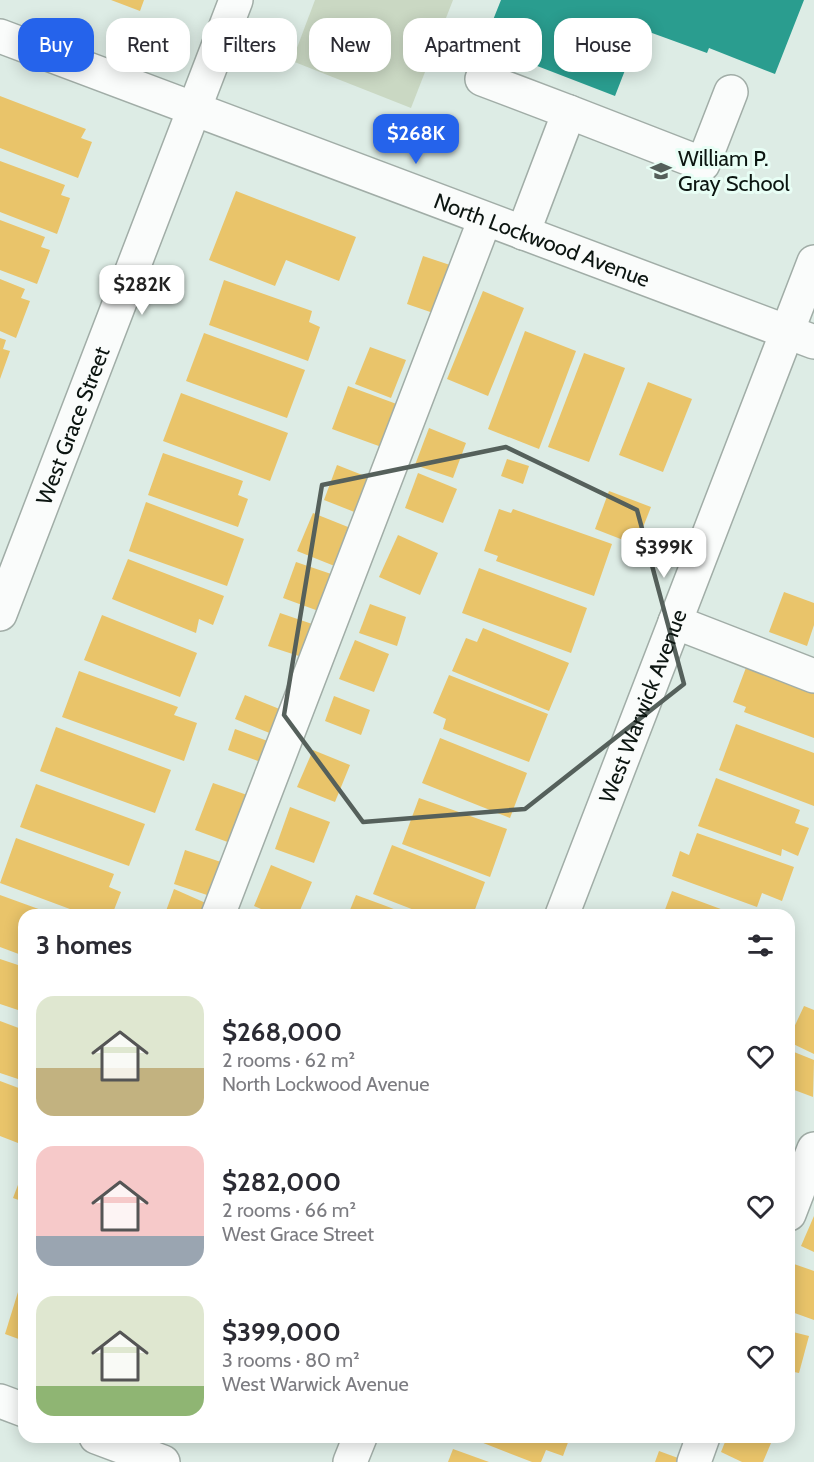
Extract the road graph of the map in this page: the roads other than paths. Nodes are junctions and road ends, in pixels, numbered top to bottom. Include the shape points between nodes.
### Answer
1 (236, 0) edge
2 (0, 36) edge
3 (482, 79) dead end
4 (731, 92) dead end
5 (194, 109) junction
6 (569, 112) junction
7 (485, 219) junction
8 (523, 233) junction
9 (814, 262) edge
10 (800, 337) edge
11 (0, 614) edge
12 (675, 622) junction
13 (814, 676) edge
14 (220, 909) edge
15 (564, 909) edge
16 (814, 1149) edge
17 (795, 1198) edge
18 (0, 1401) edge
19 (18, 1408) edge
20 (112, 1443) edge
21 (358, 1443) edge
22 (701, 1443) edge
23 (163, 1462) edge
24 (350, 1462) edge
25 (694, 1462) edge

1 - 5 street, West Grace Street
2 - 5 street, North Lockwood Avenue
3 - 6 street
4 - 6 street via 703,164
5 - 7 street, North Lockwood Avenue
5 - 11 street, West Grace Street
6 - 8 street
7 - 8 street, North Lockwood Avenue
7 - 14 street
8 - 10 street, North Lockwood Avenue
9 - 10 street, West Warwick Avenue
10 - 12 street, West Warwick Avenue
12 - 13 street
12 - 15 street, West Warwick Avenue
16 - 17 street
18 - 19 street
20 - 23 street
21 - 24 street
22 - 25 street

